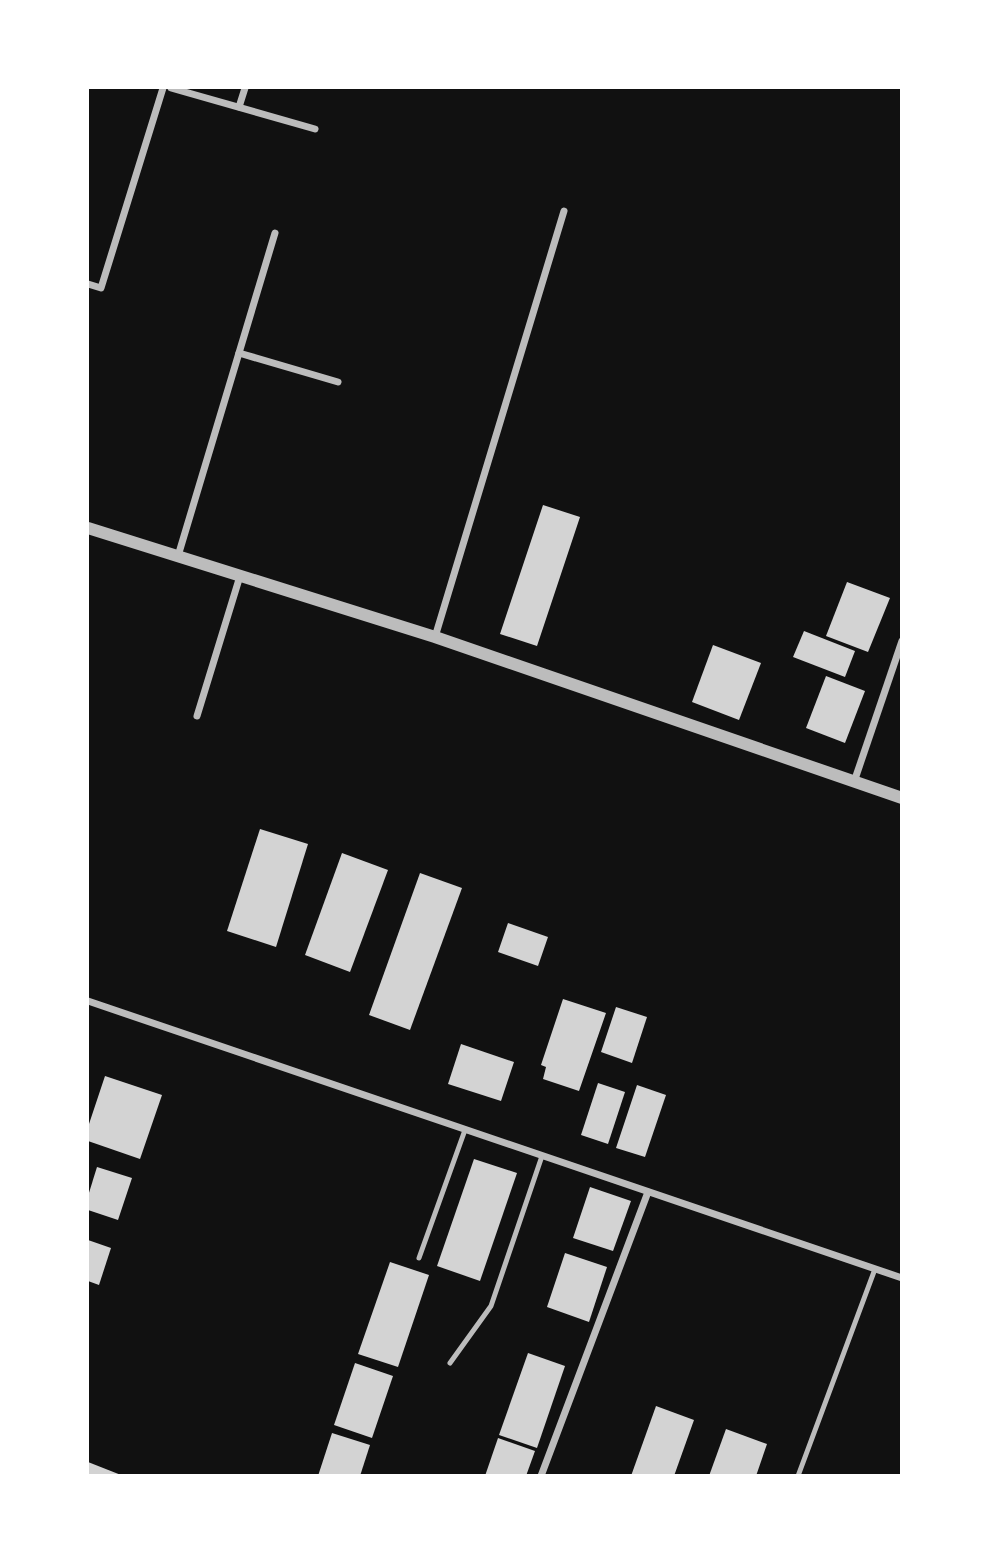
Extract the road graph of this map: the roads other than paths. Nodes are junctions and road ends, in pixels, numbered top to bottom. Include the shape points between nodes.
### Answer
1 (163, 88) edge
2 (171, 88) edge
3 (245, 88) edge
4 (239, 107) junction
5 (315, 130) dead end
6 (564, 211) dead end
7 (275, 233) dead end
8 (88, 284) edge
9 (239, 353) junction
10 (338, 383) dead end
11 (88, 528) edge
12 (178, 556) junction
13 (240, 576) junction
14 (435, 637) junction
15 (901, 641) edge
16 (197, 716) dead end
17 (854, 782) junction
18 (901, 798) edge
19 (88, 1001) edge
20 (465, 1130) junction
21 (542, 1156) junction
22 (648, 1192) junction
23 (419, 1258) dead end
24 (875, 1269) junction
25 (901, 1279) edge
26 (450, 1363) dead end
27 (541, 1475) edge
28 (799, 1475) edge

1 - 8 street via 101,288
2 - 4 street
3 - 4 street
4 - 5 street
6 - 14 street
7 - 9 street
9 - 10 street
9 - 12 street
11 - 12 street
12 - 13 street
13 - 14 street
13 - 16 street
14 - 17 street
15 - 17 street
17 - 18 street
19 - 20 street
20 - 21 street
20 - 23 lane
21 - 22 street
21 - 26 lane via 491,1306
22 - 24 street
22 - 27 street
24 - 25 street
24 - 28 lane

